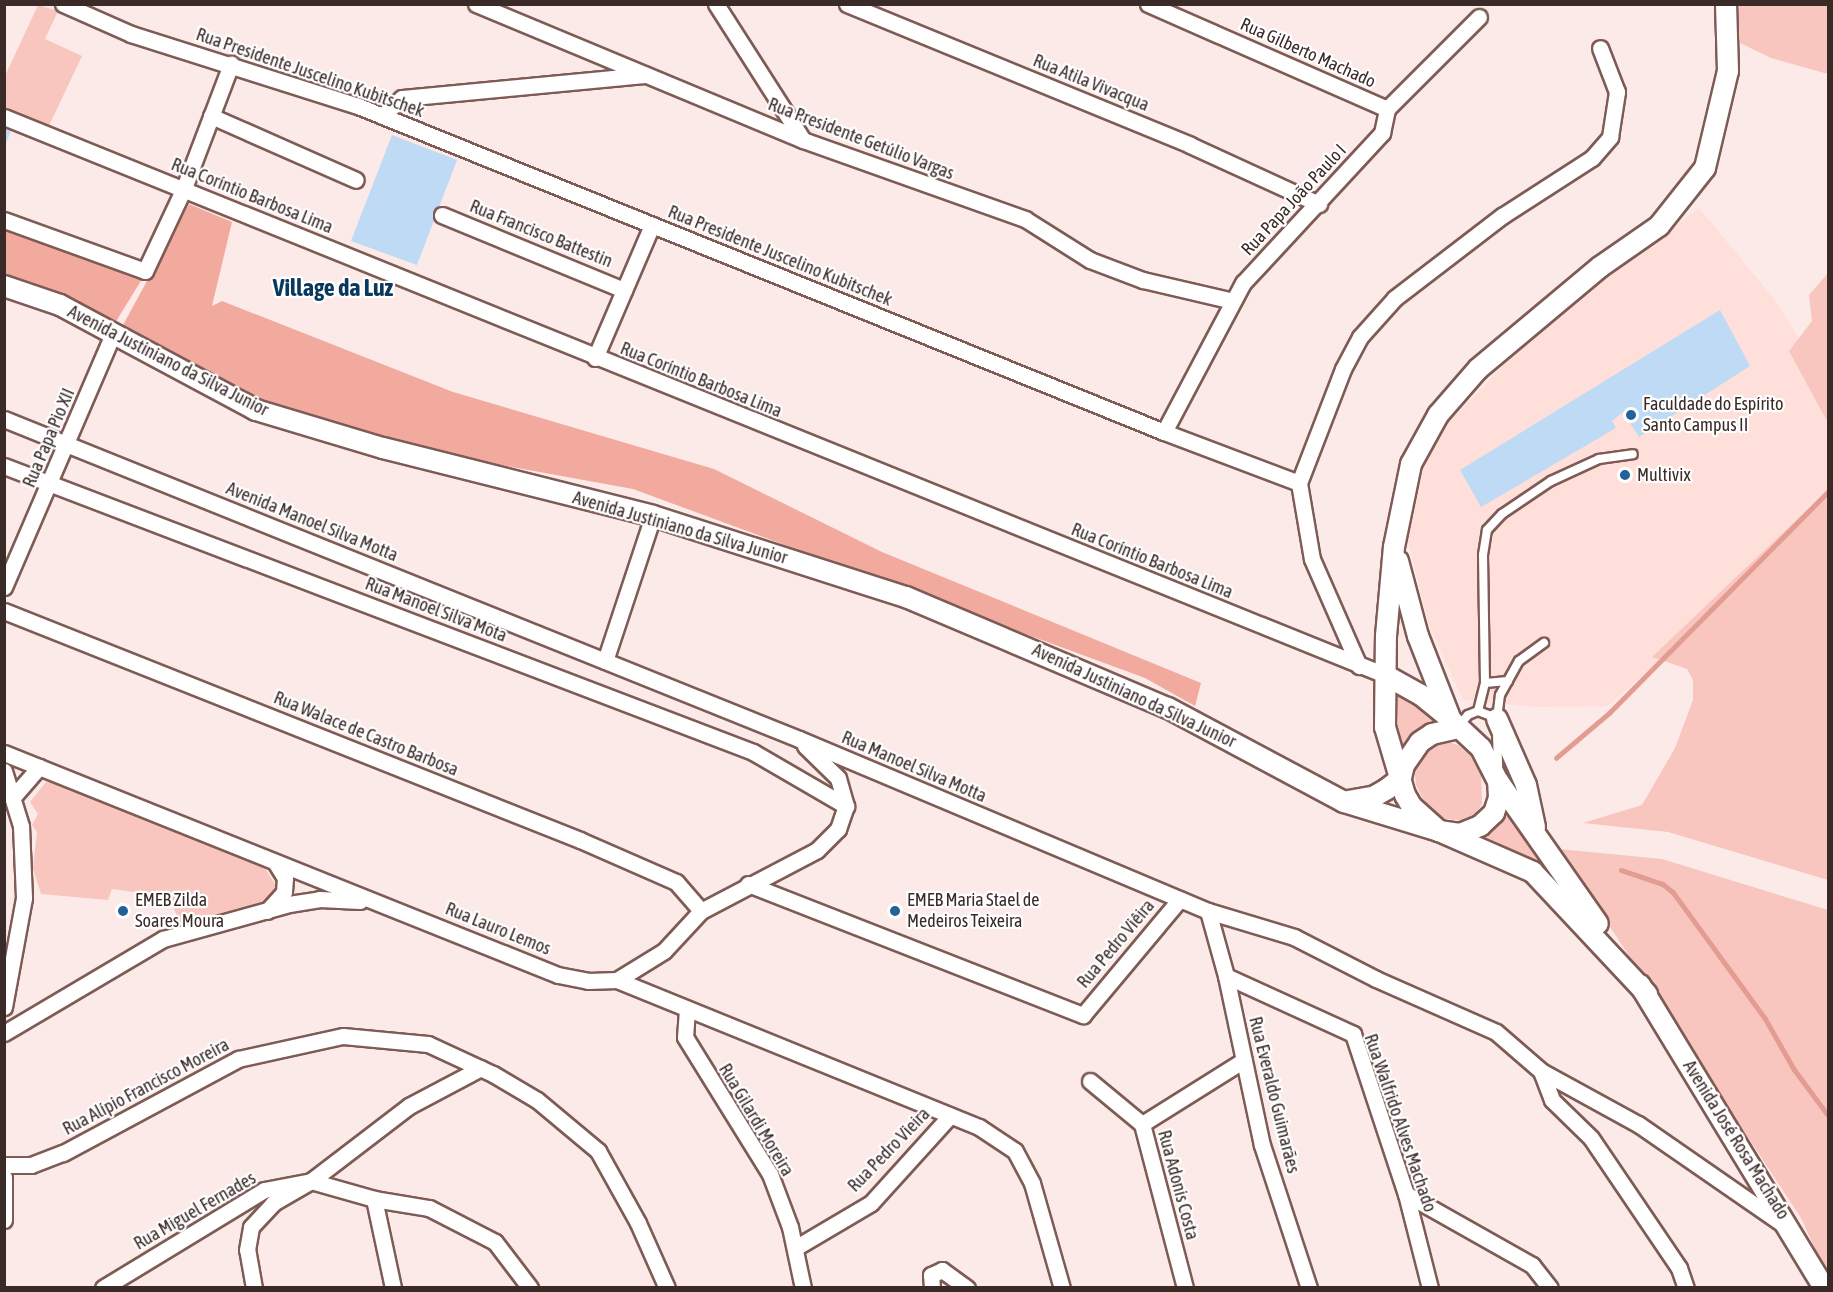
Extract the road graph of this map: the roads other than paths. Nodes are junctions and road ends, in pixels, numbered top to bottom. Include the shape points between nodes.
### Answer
1 (63, 4) edge
2 (476, 4) edge
3 (716, 4) edge
4 (847, 4) edge
5 (1148, 4) edge
6 (1726, 4) edge
7 (875, 10) edge
8 (1479, 17) dead end
9 (1600, 48) dead end
10 (231, 64) junction
11 (648, 75) junction
12 (1387, 109) junction
13 (211, 116) junction
14 (382, 116) junction
15 (4, 117) edge
16 (803, 140) junction
17 (356, 180) dead end
18 (184, 188) junction
19 (1318, 204) junction
20 (442, 215) dead end
21 (4, 220) edge
22 (652, 225) junction
23 (4, 286) edge
24 (624, 290) junction
25 (1233, 302) junction
26 (112, 336) junction
27 (595, 358) junction
28 (4, 419) edge
29 (1164, 432) junction
30 (68, 445) junction
31 (1633, 454) dead end
32 (4, 465) edge
33 (1299, 483) junction
34 (51, 485) junction
35 (653, 516) junction
36 (1394, 547) junction
37 (4, 587) edge
38 (4, 611) edge
39 (1544, 643) dead end
40 (605, 661) junction
41 (1359, 666) junction
42 (1385, 675) junction
43 (1508, 681) junction
44 (1485, 683) junction
45 (1478, 711) junction
46 (1497, 719) junction
47 (1454, 724) junction
48 (799, 739) junction
49 (4, 753) edge
50 (39, 767) junction
51 (4, 771) edge
52 (1401, 778) junction
53 (1498, 781) junction
54 (12, 797) junction
55 (1344, 802) junction
56 (846, 806) junction
57 (1439, 831) junction
58 (1537, 836) junction
59 (275, 862) junction
60 (748, 884) junction
61 (1180, 899) junction
62 (372, 901) junction
63 (701, 910) junction
64 (1208, 911) junction
65 (265, 913) junction
66 (1226, 976) junction
67 (617, 980) junction
68 (1647, 994) junction
69 (4, 1007) edge
70 (687, 1009) junction
71 (4, 1034) edge
72 (1244, 1060) junction
73 (481, 1068) junction
74 (1542, 1071) junction
75 (1090, 1081) dead end
76 (950, 1116) junction
77 (1142, 1124) junction
78 (4, 1165) edge
79 (4, 1177) edge
80 (311, 1181) junction
81 (1406, 1194) junction
82 (374, 1199) junction
83 (4, 1220) edge
84 (1791, 1229) junction
85 (795, 1248) junction
86 (110, 1286) edge
87 (254, 1287) edge
88 (393, 1287) edge
89 (530, 1287) edge
90 (667, 1287) edge
91 (803, 1287) edge
92 (932, 1287) edge
93 (967, 1287) edge
94 (1062, 1287) edge
95 (1185, 1287) edge
96 (1309, 1287) edge
97 (1431, 1287) edge
98 (1550, 1287) edge
99 (1686, 1287) edge
100 (1824, 1287) edge

1 - 10 street, Rua Presidente Juscelino Kubitschek via 131,34
2 - 11 street, Rua Presidente Getúlio Vargas
3 - 16 street
4 - 7 street, Rua Atila Vivacqua
5 - 12 street, Rua Gilberto Machado
6 - 36 main road via 1728,71 1705,168 1659,226 1600,267 1478,369 1438,415 1411,464
7 - 19 street, Rua Atila Vivacqua
8 - 12 street, Rua Papa João Paulo I
9 - 33 street via 1617,92 1610,137 1592,158 1502,216 1388,306 1360,337 1343,369
10 - 13 street
10 - 14 street, Rua Presidente Juscelino Kubitschek
11 - 14 street via 402,98
11 - 16 street, Rua Presidente Getúlio Vargas
12 - 19 street, Rua Papa João Paulo I via 1382,133
13 - 17 street
13 - 18 street
14 - 22 street, Rua Presidente Juscelino Kubitschek
15 - 18 street, Rua Coríntio Barbosa Lima
16 - 25 street, Rua Presidente Getúlio Vargas via 1025,219 1090,261 1143,280
18 - 21 street via 145,271
18 - 27 street, Rua Coríntio Barbosa Lima
19 - 25 street, Rua Papa João Paulo I via 1243,283
20 - 24 street, Rua Francisco Battestin
22 - 24 street
22 - 29 street, Rua Presidente Juscelino Kubitschek
23 - 26 main road, Avenida Justiniano da Silva Junior via 60,305
24 - 27 street
25 - 29 street, Rua Papa João Paulo I
26 - 30 street, Rua Papa Pio XII
26 - 35 main road, Avenida Justiniano da Silva Junior via 256,410 382,448
27 - 41 street, Rua Coríntio Barbosa Lima
28 - 30 street, Avenida Manoel Silva Motta
29 - 33 street, Rua Presidente Juscelino Kubitschek
30 - 34 street, Rua Papa Pio XII
30 - 40 street, Avenida Manoel Silva Motta
31 - 44 lane via 1599,459 1551,481 1502,514 1487,530 1483,555
32 - 34 street, Rua Manoel Silva Mota
33 - 41 street via 1312,559
34 - 37 street, Rua Papa Pio XII
34 - 56 street, Rua Manoel Silva Mota via 753,752
35 - 40 street
35 - 55 main road, Avenida Justiniano da Silva Junior via 906,597 1038,649 1168,708
36 - 42 main road
36 - 47 main road via 1418,636
38 - 63 street, Rua Walace de Castro Barbosa via 580,840 676,882
39 - 43 lane via 1519,661
40 - 48 street, Rua Manoel Silva Motta
41 - 42 street, Rua Coríntio Barbosa Lima
42 - 47 main road via 1421,695
42 - 52 main road via 1385,727
43 - 44 lane
43 - 46 lane via 1500,695
44 - 45 lane
45 - 46 lane via 1489,712
45 - 47 lane
46 - 53 lane
46 - 58 main road via 1526,785
47 - 52 main road via 1420,742 1404,765
47 - 53 main road via 1481,748
48 - 56 street via 838,778
48 - 61 street, Rua Manoel Silva Motta
49 - 50 street, Rua Lauro Lemos
50 - 54 street
50 - 59 street, Rua Lauro Lemos
51 - 54 street
52 - 55 main road via 1375,796
52 - 57 main road via 1412,807
53 - 57 main road via 1498,806 1488,820 1471,832
53 - 58 main road
54 - 69 street via 21,826 24,898
55 - 57 main road, Avenida Justiniano da Silva Junior
56 - 60 street via 838,829 817,849
57 - 68 main road via 1533,872
58 - 68 main road
59 - 62 street, Rua Lauro Lemos
59 - 65 street via 285,878 284,892
60 - 61 street, Rua Pedro Viêira via 1083,1015
60 - 63 street
61 - 64 street, Rua Manoel Silva Motta
62 - 65 street via 319,899
62 - 67 street, Rua Lauro Lemos via 558,975 588,981
63 - 67 street via 664,951
64 - 66 street, Rua Everaldo Guimarães
64 - 74 street, Rua Manoel Silva Motta via 1294,937 1376,979 1463,1016 1496,1032
65 - 71 street via 163,939
66 - 72 street, Rua Everaldo Guimarães
66 - 81 street, Rua Walfrido Alves Machado via 1353,1034
67 - 70 street, Rua Lauro Lemos
68 - 84 main road, Avenida José Rosa Machado
70 - 76 street, Rua Lauro Lemos
70 - 85 street, Rua Gilardi Moreira via 685,1037 770,1174
72 - 77 street
72 - 96 street, Rua Everaldo Guimarães via 1262,1145
73 - 78 street, Rua Alípio Francisco Moreira via 428,1044 343,1036 238,1059 63,1153 31,1165
73 - 80 street via 409,1106
73 - 90 street, Rua Alípio Francisco Moreira via 537,1100 598,1151
74 - 84 street, Rua Manoel Silva Motta via 1638,1124
74 - 99 street via 1552,1100 1591,1137 1679,1268
75 - 77 street, Rua Adonis Costa
76 - 85 street, Rua Pedro Vieira via 871,1203
76 - 94 street, Rua Lauro Lemos via 979,1127 1015,1151 1032,1183
77 - 95 street, Rua Adonis Costa
79 - 83 street
80 - 82 street
80 - 86 street, Rua Miguel Fernades via 264,1190
80 - 87 street via 273,1203 251,1227 247,1250
81 - 97 street, Rua Walfrido Alves Machado
81 - 98 street via 1532,1265
82 - 88 street
82 - 89 street via 429,1208 495,1242
84 - 100 main road, Avenida José Rosa Machado
85 - 91 street, Rua Gilardi Moreira
92 - 93 street via 931,1275 942,1270

